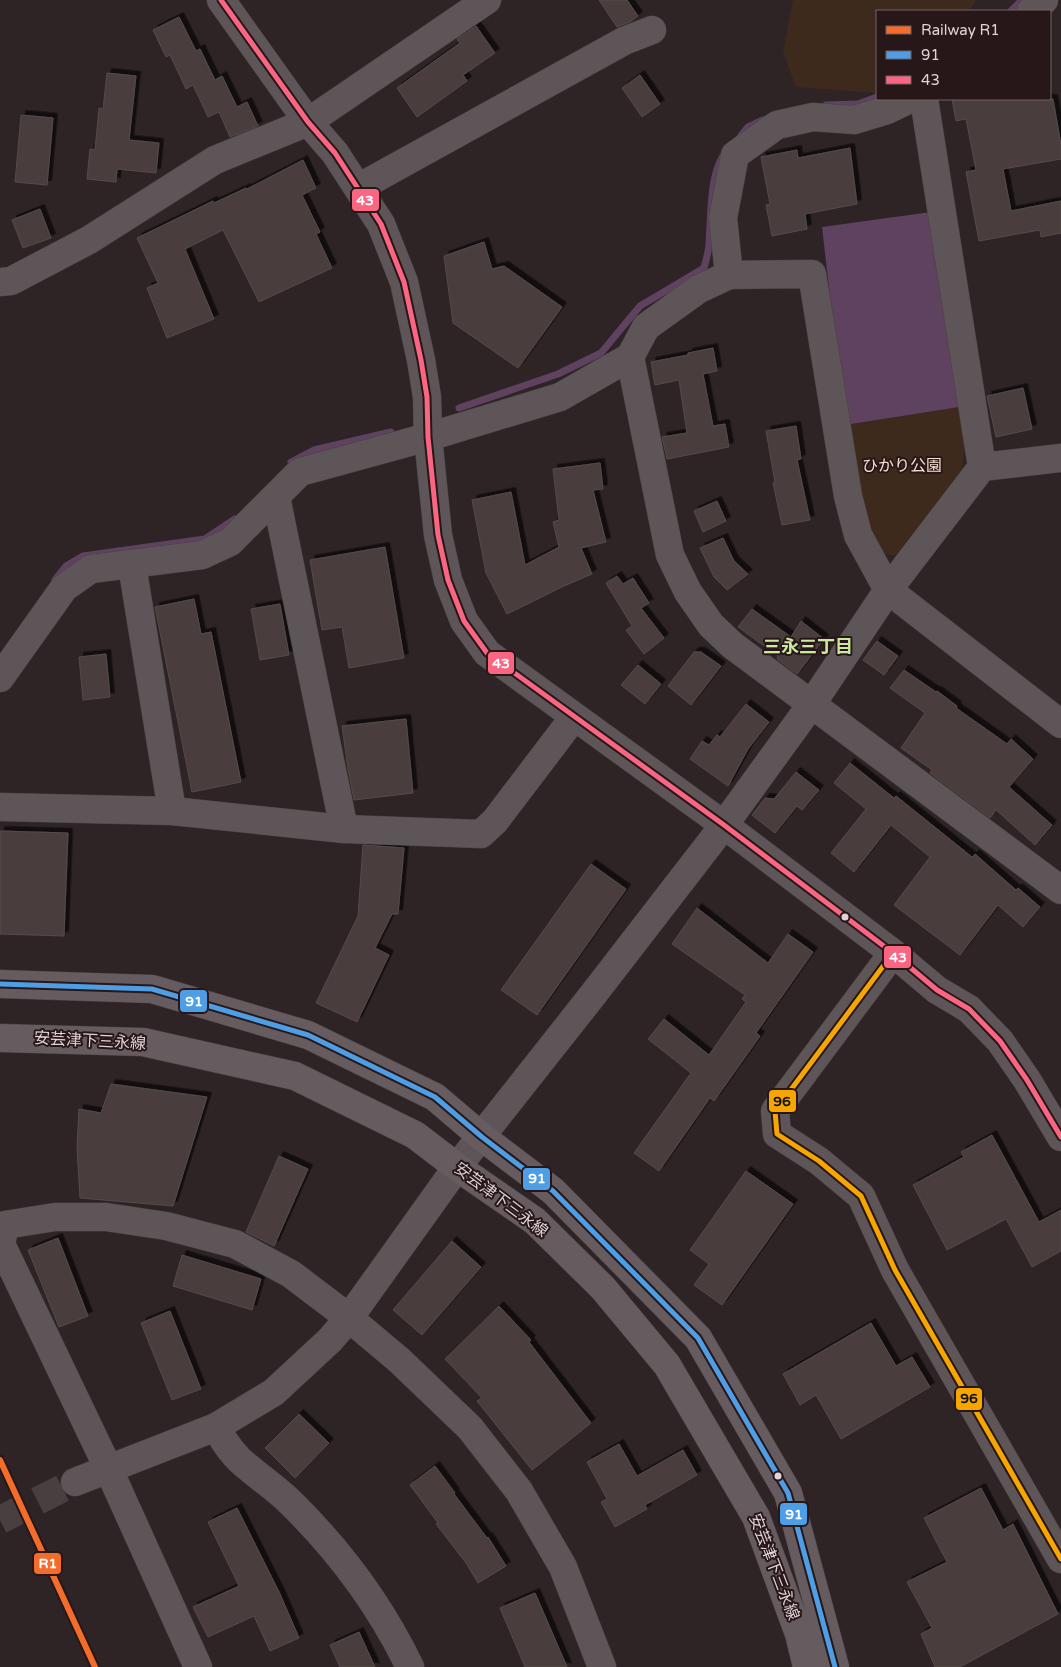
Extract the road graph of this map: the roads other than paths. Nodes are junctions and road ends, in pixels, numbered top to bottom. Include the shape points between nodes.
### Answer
1 (221, 0) edge
2 (487, 0) edge
3 (1044, 0) edge
4 (1032, 10) edge
5 (652, 30) dead end
6 (908, 100) edge
7 (924, 100) edge
8 (308, 122) junction
9 (358, 188) junction
10 (729, 276) junction
11 (0, 282) edge
12 (630, 357) junction
13 (428, 437) junction
14 (1061, 458) edge
15 (982, 467) junction
16 (276, 497) junction
17 (132, 565) junction
18 (888, 590) junction
19 (0, 678) edge
20 (811, 705) junction
21 (574, 717) junction
22 (1061, 724) edge
23 (0, 807) edge
24 (172, 811) junction
25 (724, 825) junction
26 (344, 829) junction
27 (1061, 890) edge
28 (893, 953) junction
29 (0, 984) edge
30 (0, 1038) edge
31 (482, 1137) junction
32 (1061, 1137) edge
33 (457, 1167) junction
34 (349, 1318) junction
35 (216, 1427) junction
36 (109, 1470) junction
37 (76, 1482) tunnel mouth
38 (1061, 1559) edge
39 (198, 1667) edge
40 (410, 1667) edge
41 (602, 1667) edge
42 (806, 1667) edge
43 (834, 1667) edge

1 - 8 street
2 - 8 street
3 - 4 street
5 - 9 street via 624,41
6 - 10 street via 854,120 813,117 777,125 735,155 724,218
7 - 15 street
8 - 9 street
8 - 11 street via 215,160 89,240 11,281
9 - 13 street via 381,224 404,282 427,396
10 - 12 street via 699,289 646,327
10 - 18 street via 812,274 852,512 858,535
12 - 13 street via 560,397
12 - 20 street via 670,554 688,592 711,625 732,646
13 - 16 street via 300,472
13 - 21 street via 438,535 448,580 464,621 487,653
14 - 15 street
15 - 18 street
16 - 17 street via 230,542 202,555
16 - 26 street
17 - 19 street via 91,569 64,588
17 - 24 street
18 - 20 street
18 - 22 street
20 - 25 street
20 - 27 street
21 - 25 street
21 - 26 street via 495,821 480,834
23 - 24 street
24 - 26 street
25 - 28 street
25 - 31 street
28 - 32 street via 937,990 969,1009 1000,1041
28 - 38 street via 775,1111 777,1134 819,1161 860,1196 895,1270
29 - 31 main road, 安芸津下三永線 via 152,990 308,1035 435,1097
30 - 33 main road, 安芸津下三永線 via 143,1042 295,1076 415,1135
31 - 33 street
31 - 43 main road, 安芸津下三永線 via 553,1191 698,1338 788,1494
33 - 34 street
33 - 42 main road, 安芸津下三永線 via 535,1221 603,1288 667,1365 756,1517 799,1634
34 - 35 street via 274,1392
34 - 36 street via 291,1274 235,1244 166,1226 106,1217 55,1217 6,1225 1,1244
34 - 41 street via 399,1360 470,1428 519,1492 563,1567
35 - 36 street
35 - 40 street via 225,1443 247,1467 278,1490 315,1527 355,1575 395,1637
36 - 37 street
36 - 39 street

